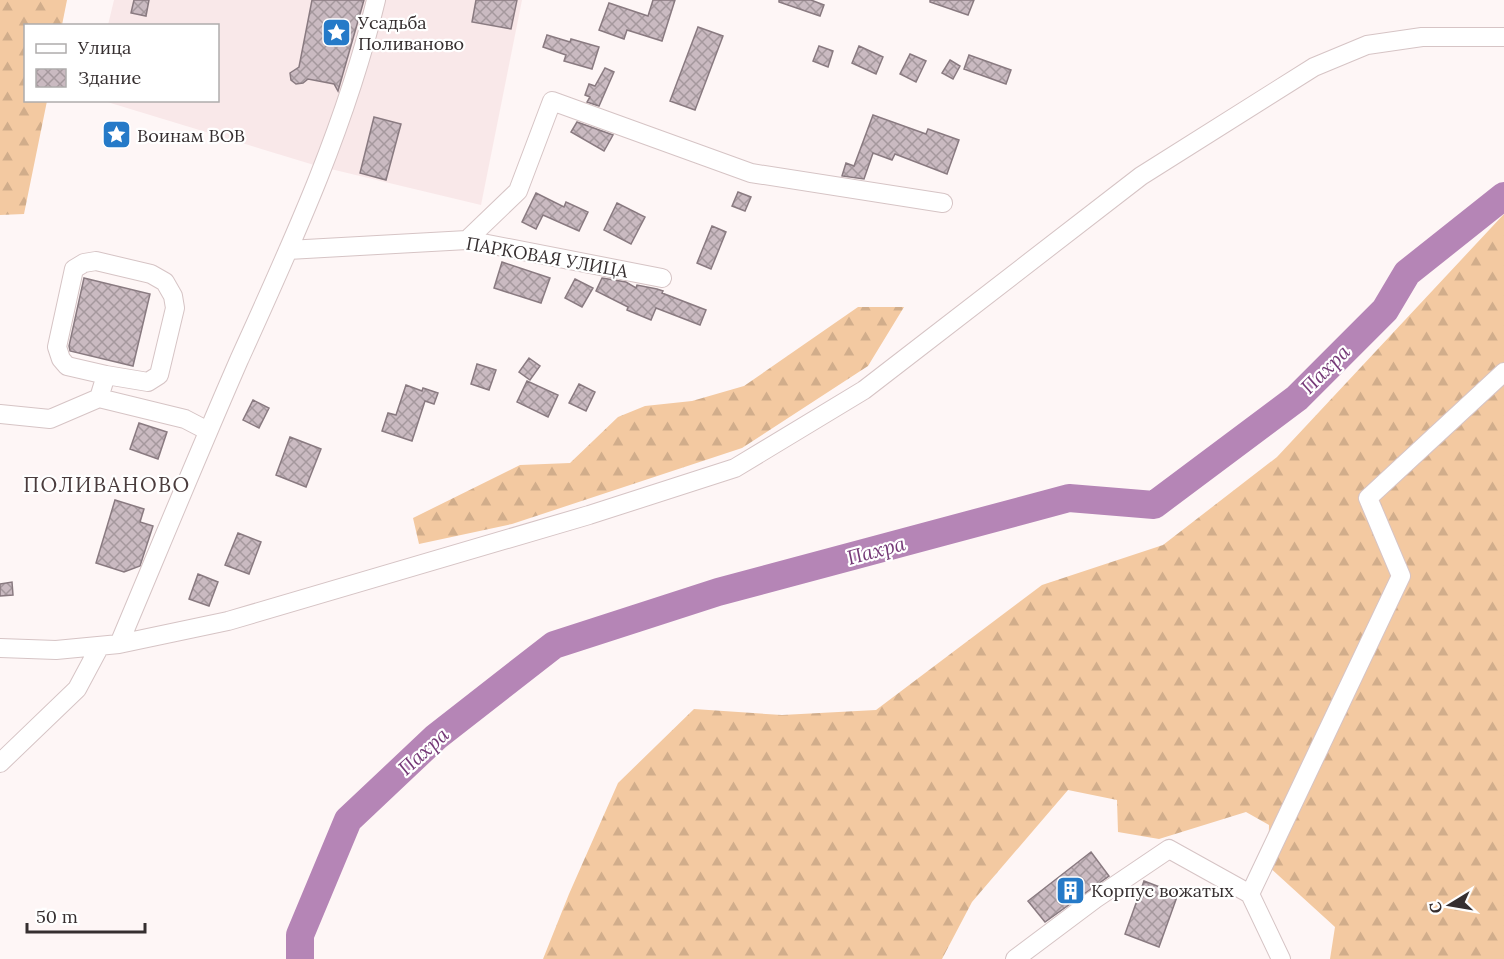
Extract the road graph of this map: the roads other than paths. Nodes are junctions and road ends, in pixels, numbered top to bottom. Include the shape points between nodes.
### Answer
1 (376, 0) edge
2 (1504, 36) edge
3 (943, 203) dead end
4 (467, 240) junction
5 (288, 250) junction
6 (662, 278) dead end
7 (1504, 372) edge
8 (106, 375) junction
9 (99, 398) junction
10 (0, 414) edge
11 (208, 431) junction
12 (119, 644) junction
13 (100, 646) junction
14 (0, 648) edge
15 (0, 763) edge
16 (1250, 894) junction
17 (1015, 959) edge
18 (1281, 959) edge

1 - 5 street via 324,166
2 - 12 street via 1422,37 1367,45 1314,67 1141,176 864,390 735,468 228,621
3 - 4 street via 750,173 552,101 518,191
4 - 5 street, ПАРКОВАЯ УЛИЦА
4 - 6 street, ПАРКОВАЯ УЛИЦА
5 - 11 street
7 - 16 street via 1368,498 1401,576
8 - 8 street via 148,382 159,375 176,308 165,282 151,274 96,261 74,269 57,347 67,366
8 - 9 street
9 - 10 street via 50,419
9 - 11 street via 185,419
11 - 12 street
12 - 13 street
13 - 14 street via 56,650
13 - 15 street via 77,688
16 - 17 street via 1169,849 1095,898
16 - 18 street

